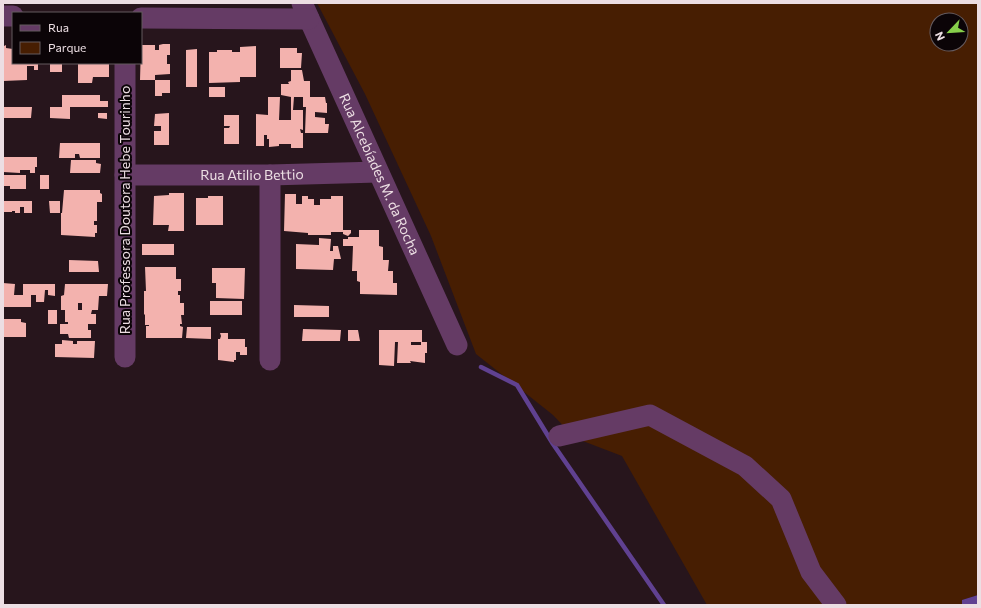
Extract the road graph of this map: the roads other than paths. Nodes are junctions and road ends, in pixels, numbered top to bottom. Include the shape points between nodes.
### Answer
1 (305, 11) edge
2 (142, 18) edge
3 (125, 64) edge
4 (378, 172) junction
5 (125, 175) junction
6 (270, 175) junction
7 (457, 345) dead end
8 (125, 357) dead end
9 (270, 360) dead end
10 (559, 436) dead end
11 (836, 605) edge

1 - 2 street
1 - 4 street, Rua Alcebíades M. da Rocha
3 - 5 street, Rua Professora Doutora Hebe Tourinho
4 - 6 street, Rua Atilio Bettio
4 - 7 street, Rua Alcebíades M. da Rocha
5 - 6 street, Rua Atilio Bettio
5 - 8 street, Rua Professora Doutora Hebe Tourinho
6 - 9 street
10 - 11 street via 650,415 745,466 781,499 811,572

